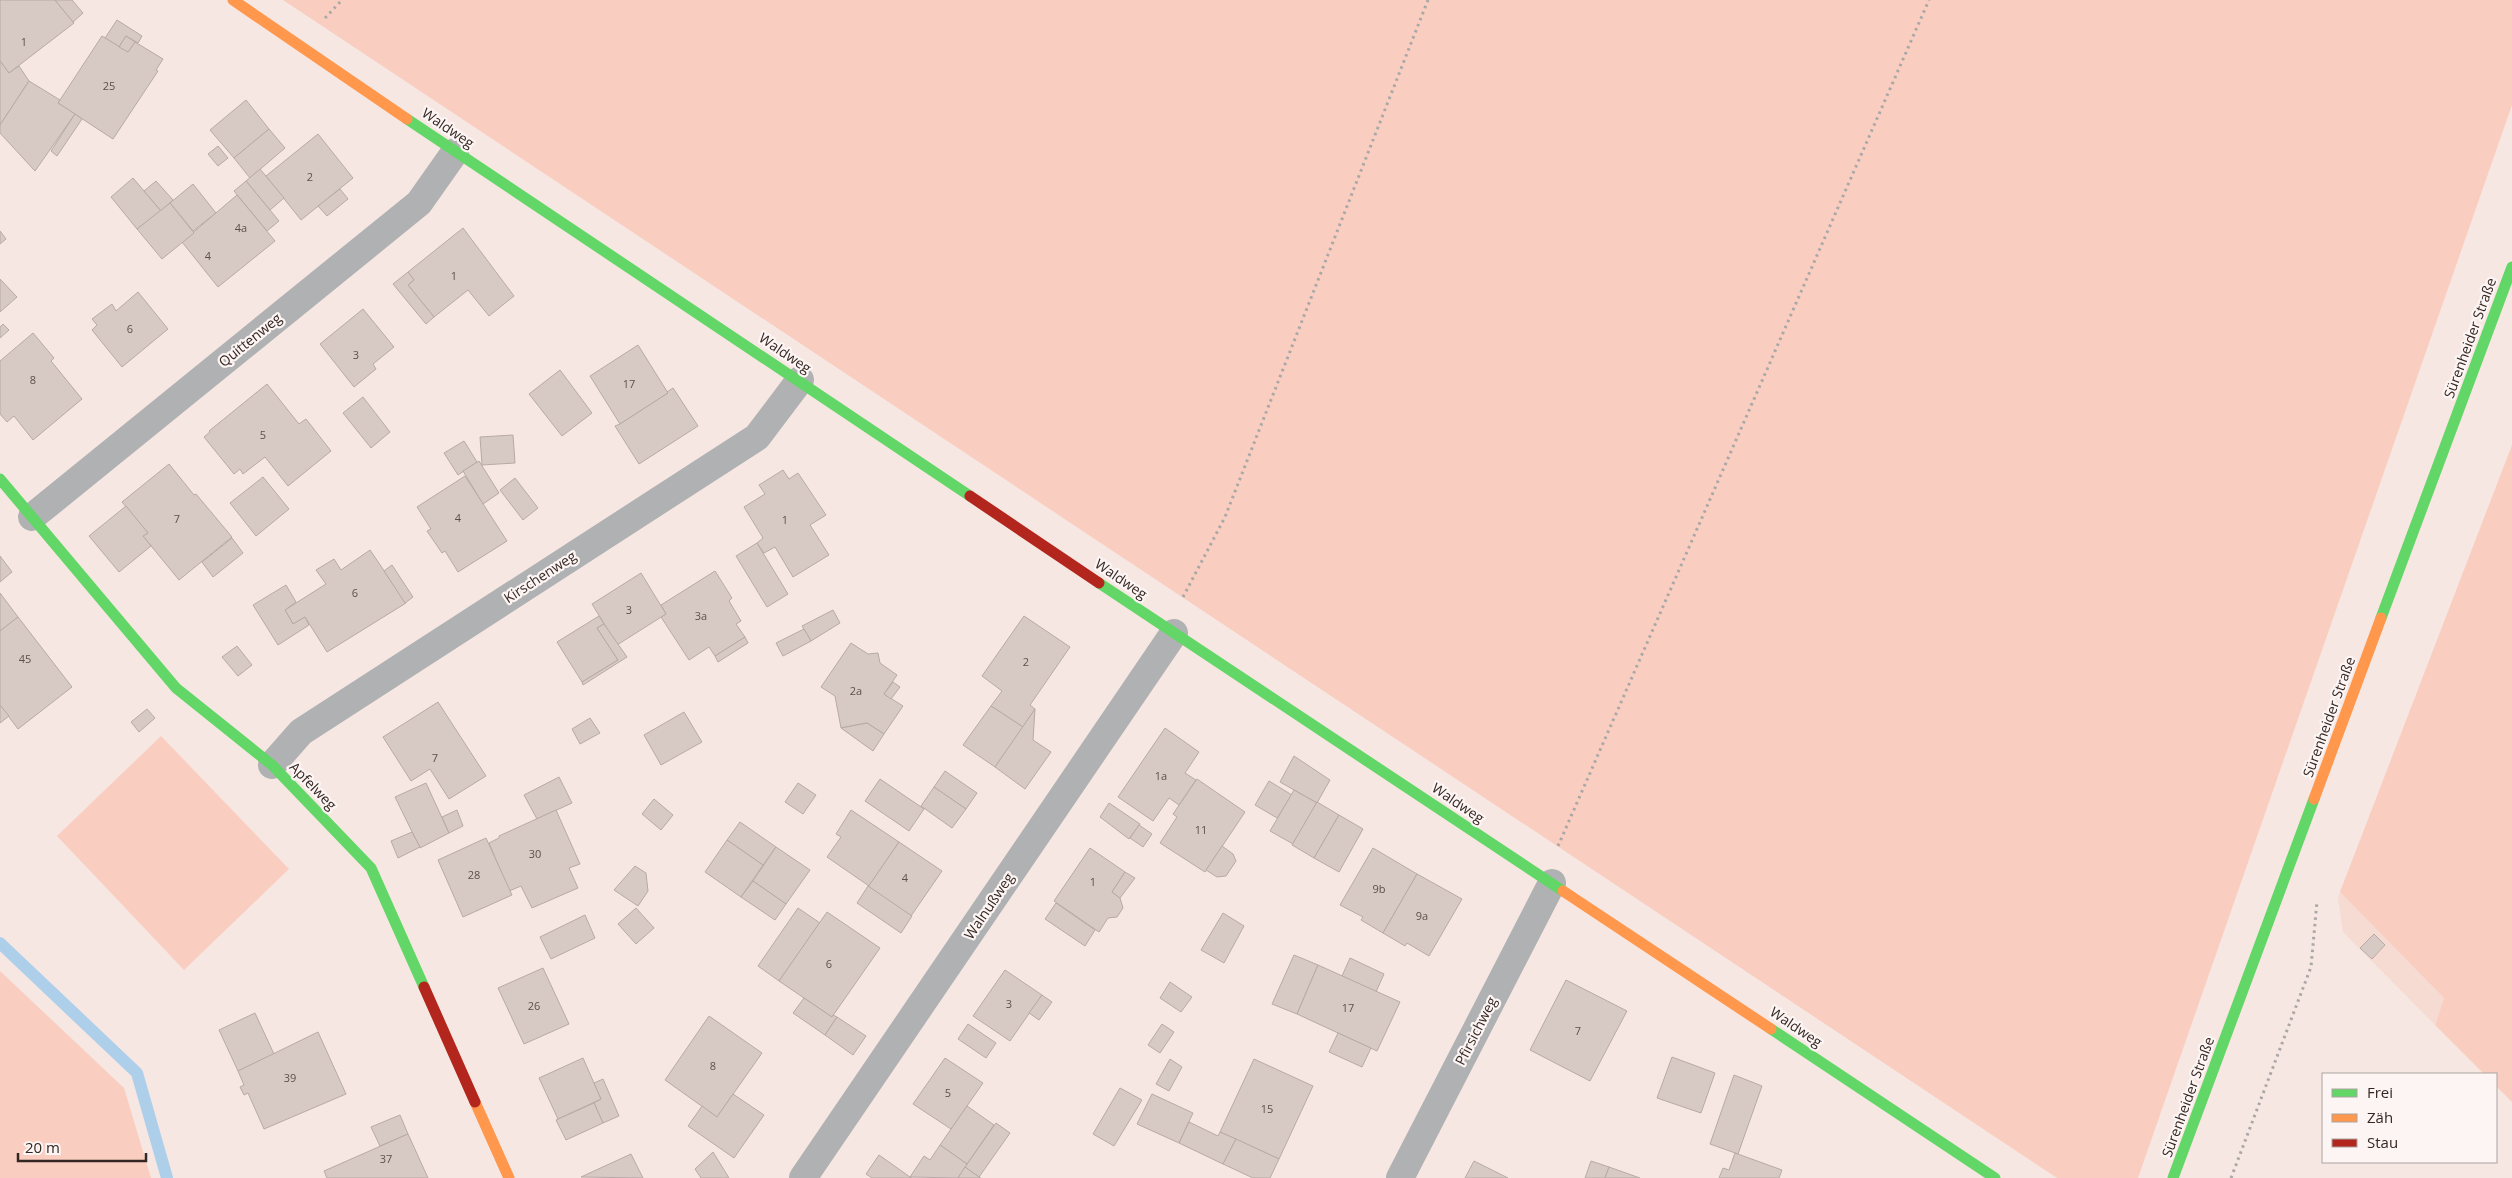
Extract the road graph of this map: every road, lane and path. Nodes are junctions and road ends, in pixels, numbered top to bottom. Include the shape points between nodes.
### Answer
1 (233, 0) edge
2 (1428, 0) edge
3 (1929, 0) edge
4 (455, 152) junction
5 (2512, 267) edge
6 (800, 380) junction
7 (0, 479) edge
8 (32, 516) junction
9 (1174, 633) junction
10 (272, 765) junction
11 (1548, 881) junction
12 (2318, 892) dead end
13 (509, 1178) edge
14 (803, 1178) edge
15 (1400, 1178) edge
16 (1996, 1178) edge
17 (2173, 1178) edge
18 (2231, 1178) edge

1 - 4 street, Waldweg
2 - 9 path via 1225,517 1180,603
3 - 11 path
4 - 6 street, Waldweg
4 - 8 street, Quittenweg via 419,203
5 - 17 street, Sürenheider Straße
6 - 9 street, Waldweg
6 - 10 street, Kirschenweg via 757,437 301,732
7 - 8 street, Apfelweg
8 - 10 street, Apfelweg via 176,688
9 - 11 street, Waldweg
9 - 14 street, Walnußweg
10 - 13 street, Apfelweg via 371,868
11 - 15 street, Pfirsichweg
11 - 16 street, Waldweg
12 - 18 path via 2311,967

